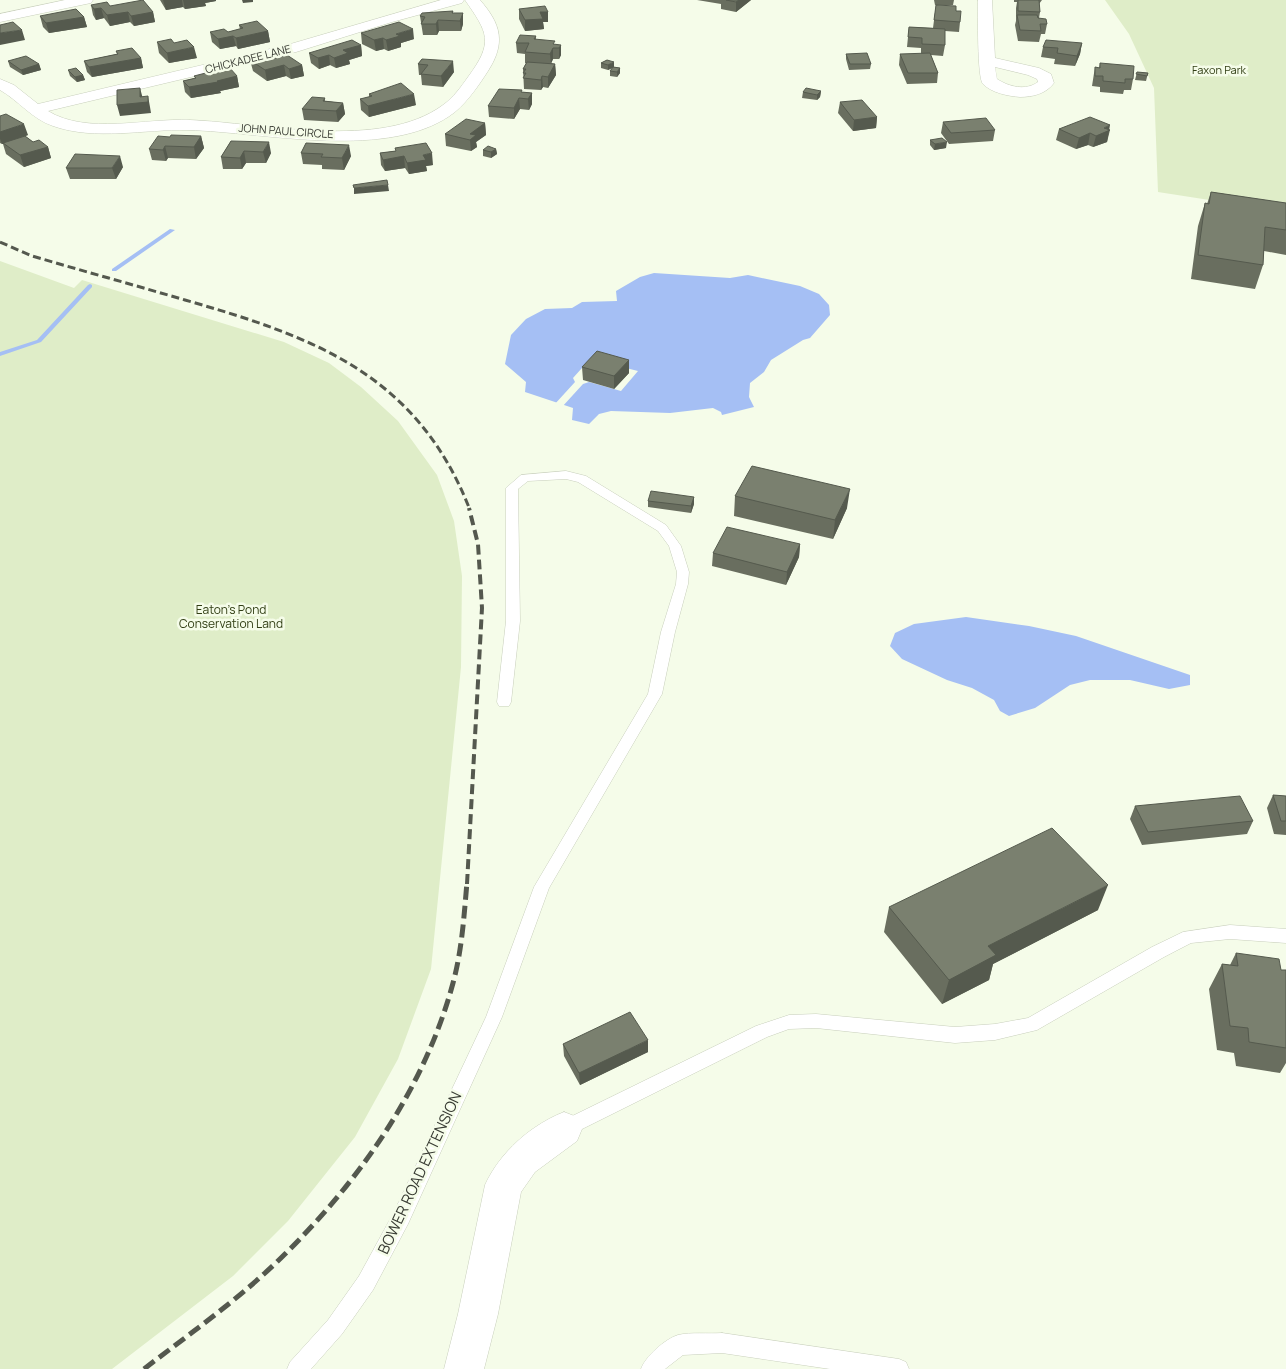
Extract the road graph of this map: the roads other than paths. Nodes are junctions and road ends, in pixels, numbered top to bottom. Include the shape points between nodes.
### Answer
1 (86, 0) edge
2 (457, 0) edge
3 (472, 0) edge
4 (985, 0) edge
5 (0, 18) edge
6 (987, 61) junction
7 (0, 84) edge
8 (36, 109) junction
9 (504, 702) dead end
10 (1286, 936) edge
11 (564, 1130) joint
12 (297, 1369) edge
13 (464, 1369) edge
14 (651, 1369) edge
15 (898, 1369) edge

1 - 5 street
2 - 8 street, CHICKADEE LANE via 291,49
3 - 8 street, JOHN PAUL CIRCLE via 492,31 493,46 487,63 446,111 399,130 348,135 197,125 89,127 57,122
4 - 6 street
6 - 6 street via 1034,71 1047,82 1040,88 1016,91 997,86 988,78
7 - 8 street, JOHN PAUL CIRCLE
9 - 12 lane, BOWER ROAD EXTENSION via 513,621 512,488 525,478 566,475 582,479 662,528 675,546 683,572 682,584 655,694 542,887 494,1017 402,1218 366,1283 335,1327
10 - 11 lane via 1230,932 1189,937 1031,1025 995,1032 955,1035 816,1021 789,1022 762,1031
11 - 13 street via 522,1160 504,1185
14 - 15 lane via 679,1345 722,1342

